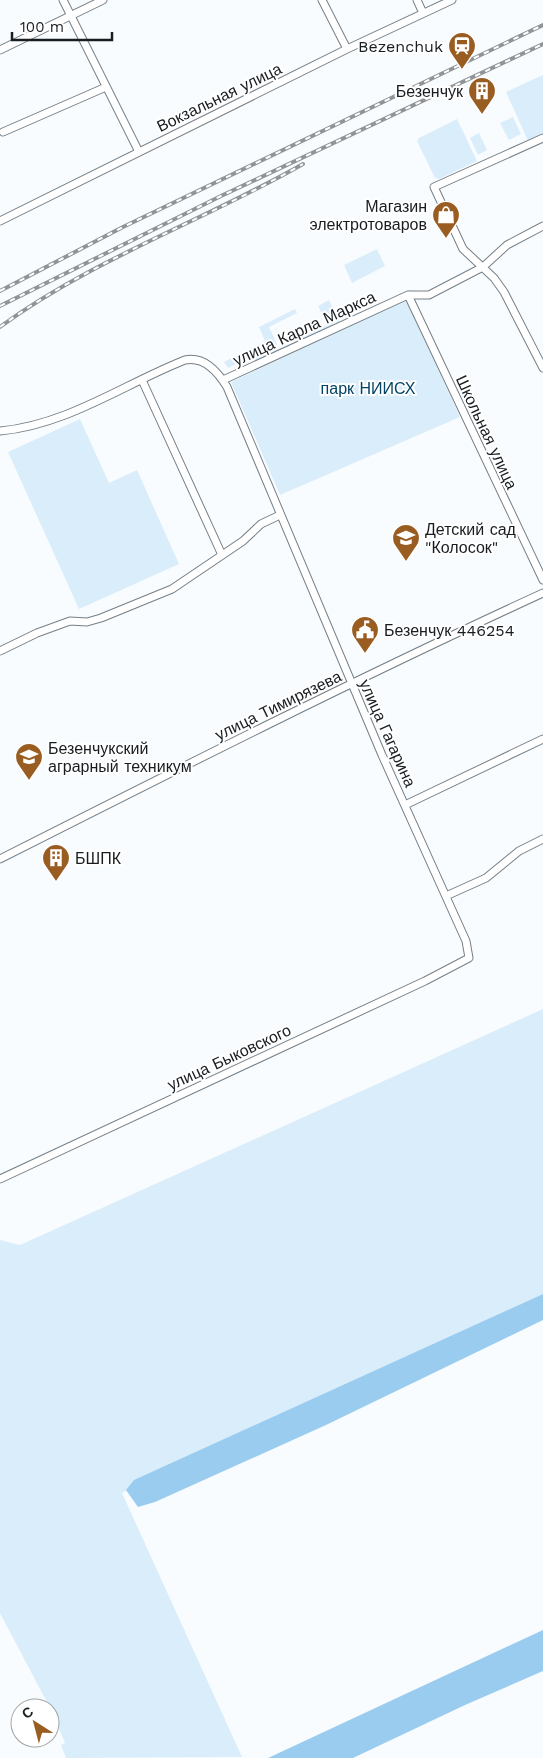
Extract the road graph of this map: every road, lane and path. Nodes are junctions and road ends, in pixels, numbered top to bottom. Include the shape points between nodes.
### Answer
1 (63, 0) edge
2 (103, 0) edge
3 (322, 0) edge
4 (417, 0) edge
5 (452, 0) edge
6 (423, 13) junction
7 (70, 16) junction
8 (347, 49) junction
9 (0, 50) edge
10 (106, 87) junction
11 (3, 132) dead end
12 (543, 138) edge
13 (139, 152) junction
14 (0, 221) edge
15 (543, 226) edge
16 (483, 267) junction
17 (408, 295) junction
18 (543, 368) edge
19 (142, 380) junction
20 (223, 380) junction
21 (0, 431) edge
22 (280, 515) junction
23 (222, 555) junction
24 (543, 580) edge
25 (543, 593) edge
26 (0, 651) edge
27 (352, 684) junction
28 (543, 739) edge
29 (405, 805) junction
30 (543, 839) edge
31 (0, 859) edge
32 (446, 896) junction
33 (469, 958) joint
34 (0, 1179) edge

1 - 7 street
2 - 7 street
3 - 8 street
4 - 6 street
5 - 6 street, Вокзальная улица
6 - 8 street, Вокзальная улица
7 - 9 street
7 - 10 street
8 - 13 street, Вокзальная улица
10 - 11 street
10 - 13 street
12 - 16 street via 434,187 463,249
13 - 14 street, Вокзальная улица
15 - 16 street, улица Карла Маркса via 507,245
16 - 17 street, улица Карла Маркса via 429,295
16 - 18 street via 504,292
17 - 20 street, улица Карла Маркса
17 - 24 street, Школьная улица
19 - 20 street, улица Карла Маркса via 190,359 210,366
19 - 21 street, улица Карла Маркса via 62,417 30,428
19 - 23 street
20 - 22 street, улица Гагарина
22 - 23 street via 261,524
22 - 27 street, улица Гагарина
23 - 26 street via 172,589 101,618 86,622 70,621
25 - 27 street, улица Тимирязева
27 - 29 street, улица Гагарина
27 - 31 street, улица Тимирязева
28 - 29 street
29 - 32 street, улица Гагарина
30 - 32 street via 519,851 486,878
32 - 33 street, улица Гагарина via 466,941
33 - 34 street, улица Быковского

